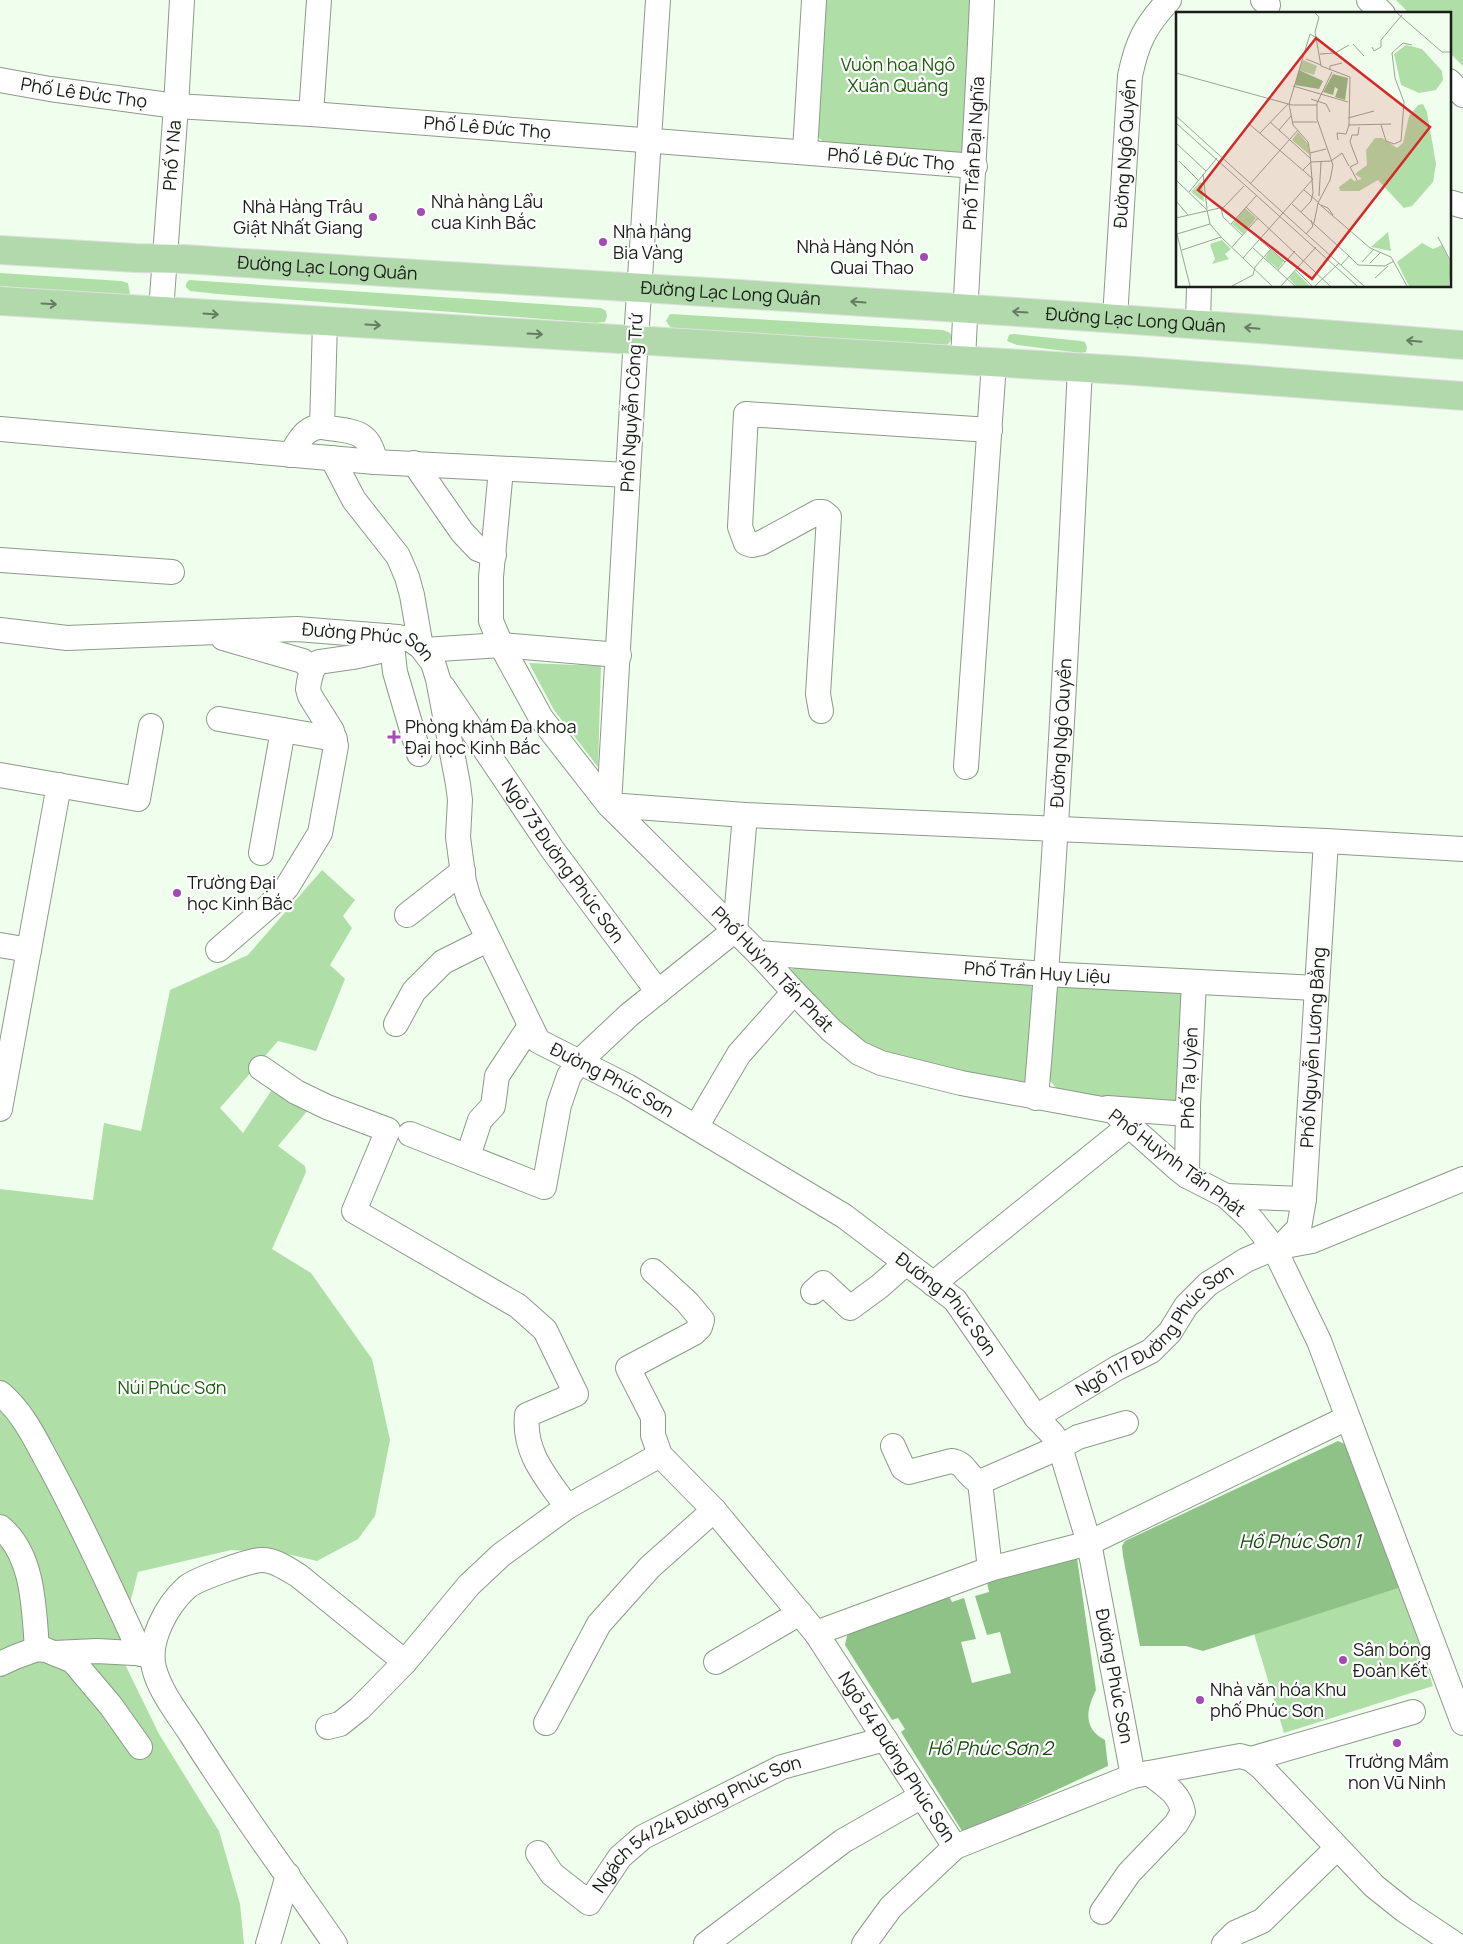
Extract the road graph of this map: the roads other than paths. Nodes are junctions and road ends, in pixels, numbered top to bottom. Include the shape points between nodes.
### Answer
1 (182, 0) edge
2 (319, 0) edge
3 (658, 0) edge
4 (814, 0) edge
5 (982, 0) edge
6 (1168, 0) edge
7 (1369, 0) edge
8 (1380, 12) edge
9 (0, 80) edge
10 (1450, 83) edge
11 (1463, 95) edge
12 (176, 106) junction
13 (311, 114) junction
14 (648, 140) junction
15 (805, 151) junction
16 (974, 166) junction
17 (1450, 202) edge
18 (1463, 206) edge
19 (0, 250) edge
20 (164, 259) junction
21 (640, 288) junction
22 (1199, 288) edge
23 (0, 301) edge
24 (966, 308) junction
25 (161, 311) junction
26 (1115, 318) junction
27 (325, 322) junction
28 (1198, 323) junction
29 (636, 341) junction
30 (1463, 345) edge
31 (963, 362) junction
32 (994, 362) junction
33 (1080, 368) junction
34 (1463, 396) edge
35 (322, 427) junction
36 (0, 429) edge
37 (990, 430) junction
38 (290, 455) junction
39 (332, 458) junction
40 (375, 462) junction
41 (414, 463) junction
42 (501, 469) junction
43 (628, 476) junction
44 (494, 555) junction
45 (0, 560) edge
46 (172, 572) dead end
47 (0, 630) edge
48 (205, 632) junction
49 (389, 636) junction
50 (501, 645) junction
51 (423, 648) junction
52 (619, 655) junction
53 (312, 670) junction
54 (438, 679) junction
55 (820, 712) dead end
56 (219, 719) dead end
57 (151, 726) dead end
58 (283, 730) junction
59 (335, 739) junction
60 (419, 754) dead end
61 (966, 767) dead end
62 (0, 775) edge
63 (59, 784) junction
64 (609, 806) junction
65 (745, 815) junction
66 (1056, 828) junction
67 (1326, 841) junction
68 (1463, 849) edge
69 (261, 853) dead end
70 (463, 871) junction
71 (407, 914) dead end
72 (735, 930) junction
73 (487, 940) junction
74 (0, 945) edge
75 (29, 950) junction
76 (218, 950) dead end
77 (758, 953) junction
78 (1046, 974) junction
79 (1194, 982) junction
80 (1316, 988) junction
81 (658, 992) junction
82 (794, 992) junction
83 (396, 1024) dead end
84 (530, 1026) junction
85 (5, 1056) edge
86 (579, 1062) junction
87 (261, 1068) dead end
88 (1036, 1098) junction
89 (1106, 1108) junction
90 (0, 1109) edge
91 (1188, 1114) junction
92 (1129, 1126) junction
93 (696, 1127) junction
94 (410, 1134) dead end
95 (468, 1156) junction
96 (1187, 1176) junction
97 (1463, 1179) edge
98 (1226, 1196) junction
99 (1304, 1199) junction
100 (1278, 1247) junction
101 (906, 1263) junction
102 (653, 1271) dead end
103 (933, 1284) junction
104 (813, 1292) dead end
105 (0, 1393) edge
106 (1036, 1417) junction
107 (1347, 1418) junction
108 (1126, 1424) dead end
109 (893, 1446) dead end
110 (1060, 1448) junction
111 (660, 1455) junction
112 (980, 1482) junction
113 (567, 1507) junction
114 (714, 1510) junction
115 (0, 1527) edge
116 (1089, 1543) junction
117 (990, 1569) junction
118 (800, 1613) junction
119 (816, 1633) junction
120 (45, 1651) junction
121 (147, 1654) junction
122 (405, 1662) junction
123 (716, 1662) dead end
124 (0, 1664) edge
125 (1413, 1712) dead end
126 (546, 1723) dead end
127 (1463, 1723) edge
128 (328, 1727) dead end
129 (885, 1739) junction
130 (140, 1747) dead end
131 (1251, 1759) junction
132 (1141, 1774) junction
133 (922, 1796) junction
134 (955, 1847) junction
135 (1337, 1848) junction
136 (538, 1854) dead end
137 (288, 1875) junction
138 (1102, 1912) dead end
139 (874, 1941) edge
140 (268, 1944) edge
141 (335, 1944) edge
142 (706, 1944) edge
143 (1224, 1944) edge
144 (1455, 1944) edge

1 - 12 street, Phố Y Na
2 - 13 street
3 - 14 street, Phố Nguyễn Công Trứ
4 - 15 street
5 - 16 street, Phố Trần Đại Nghĩa
6 - 26 street, Đường Ngô Quyền via 1145,30 1130,76
7 - 8 street
9 - 12 street, Phố Lê Đức Thọ
10 - 11 street
12 - 13 street, Phố Lê Đức Thọ
12 - 20 street, Phố Y Na
13 - 14 street, Phố Lê Đức Thọ
14 - 15 street, Phố Lê Đức Thọ
14 - 21 street, Phố Nguyễn Công Trứ
15 - 16 street, Phố Lê Đức Thọ
16 - 24 street, Phố Trần Đại Nghĩa
17 - 18 street
19 - 20 main road, Đường Lạc Long Quân
20 - 21 main road, Đường Lạc Long Quân
20 - 25 street, Phố Y Na
24 -> 21 main road, Đường Lạc Long Quân
21 - 29 street, Phố Nguyễn Công Trứ
22 - 28 street
23 -> 25 main road
26 -> 24 main road, Đường Lạc Long Quân
24 - 31 street, Phố Trần Đại Nghĩa
25 -> 27 main road
26 - 28 main road, Đường Lạc Long Quân
27 -> 29 main road
27 - 35 street
30 -> 28 main road, Đường Lạc Long Quân
29 - 31 main road
29 - 43 street, Phố Nguyễn Công Trứ
31 - 32 main road
32 - 33 main road
32 - 37 street
33 - 34 main road
33 - 66 street, Đường Ngô Quyền
35 - 38 street via 308,430
35 - 40 street via 365,438 372,446
36 - 38 street
37 - 55 street via 746,414 740,527 746,543 761,543 818,512 829,517 818,694
37 - 61 street
38 - 39 street
39 - 40 street
39 - 51 street via 354,500 398,556 412,595
40 - 41 street
41 - 42 street
41 - 44 street via 462,532 478,549
42 - 43 street
42 - 44 street, Phố Huỳnh Tấn Phát
43 - 52 street, Phố Nguyễn Công Trứ
44 - 50 street, Phố Huỳnh Tấn Phát via 491,621
45 - 46 street
47 - 48 street, Đường Phúc Sơn via 68,638
48 - 49 street, Đường Phúc Sơn via 296,629
48 - 53 street via 303,661
49 - 51 street, Đường Phúc Sơn via 411,640
49 - 53 street via 386,646 380,651 319,662
49 - 60 street via 395,672
50 - 51 street
50 - 52 street
50 - 64 street, Phố Huỳnh Tấn Phát via 541,718
51 - 54 street, Đường Phúc Sơn
52 - 64 street, Phố Nguyễn Công Trứ
53 - 59 street via 308,689 310,696
54 - 70 street, Đường Phúc Sơn via 458,784 458,837
54 - 81 street, Ngõ 73 Đường Phúc Sơn via 552,849
56 - 58 street
57 - 63 street via 138,799
58 - 59 street
58 - 69 street
59 - 76 street via 325,813 315,843 287,887
62 - 63 street
63 - 75 street
64 - 65 street
64 - 72 street, Phố Huỳnh Tấn Phát
65 - 66 street
65 - 72 street
66 - 67 street
66 - 78 street, Đường Ngô Quyền
67 - 68 street
67 - 80 street, Phố Nguyễn Lương Bằng
70 - 71 street
70 - 73 street, Đường Phúc Sơn via 469,899
72 - 77 street, Phố Huỳnh Tấn Phát
72 - 81 street
73 - 83 street via 443,962 414,991
73 - 84 street, Đường Phúc Sơn
74 - 75 street
75 - 85 street
77 - 78 street, Phố Trần Huy Liệu
77 - 82 street, Phố Huỳnh Tấn Phát
78 - 79 street, Phố Trần Huy Liệu
78 - 88 street, Đường Ngô Quyền
79 - 80 street, Phố Trần Huy Liệu
79 - 91 street, Phố Tạ Uyên
80 - 99 street, Phố Nguyễn Lương Bằng
81 - 86 street
82 - 88 street, Phố Huỳnh Tấn Phát via 831,1030 869,1058 961,1084
82 - 93 street via 739,1054
84 - 86 street, Đường Phúc Sơn via 538,1041
84 - 95 street via 497,1076 493,1106 480,1120
85 - 90 street
86 - 93 street, Đường Phúc Sơn
86 - 95 street via 569,1076 559,1104 544,1186
87 - 113 street via 296,1092 388,1130 354,1211 518,1306 545,1330 576,1394 527,1415 528,1440 532,1455
88 - 89 street, Phố Huỳnh Tấn Phát
89 - 91 street
89 - 92 street, Phố Huỳnh Tấn Phát via 1118,1114
91 - 96 street, Phố Tạ Uyên
92 - 96 street, Phố Huỳnh Tấn Phát
92 - 103 street
93 - 101 street, Đường Phúc Sơn via 844,1216
94 - 95 street
96 - 98 street, Phố Huỳnh Tấn Phát
97 - 100 street via 1312,1240
98 - 99 street
98 - 100 street, Phố Huỳnh Tấn Phát
99 - 100 street, Phố Nguyễn Lương Bằng via 1299,1228
100 - 106 street, Ngõ 117 Đường Phúc Sơn via 1246,1260 1208,1284 1186,1306 1170,1332 1150,1351
100 - 107 street, Phố Huỳnh Tấn Phát via 1320,1341
101 - 103 street, Đường Phúc Sơn
101 - 104 street via 850,1308 823,1283
102 - 111 street via 702,1320 694,1333 628,1368 653,1417 653,1435
103 - 106 street, Đường Phúc Sơn via 955,1300
105 - 121 street via 23,1418
106 - 110 street, Đường Phúc Sơn
107 - 116 street
107 - 127 street, Phố Huỳnh Tấn Phát
108 - 110 street via 1078,1437
109 - 112 street via 903,1468 909,1472 951,1461 962,1465 972,1479
110 - 112 street
110 - 116 street, Đường Phúc Sơn
111 - 113 street
111 - 114 street, Ngõ 54 Đường Phúc Sơn
112 - 117 street
113 - 122 street via 501,1555 469,1585
114 - 118 street, Ngõ 54 Đường Phúc Sơn
114 - 126 street via 650,1567 600,1624
115 - 120 street via 18,1548 25,1567
116 - 117 street
116 - 132 street, Đường Phúc Sơn
117 - 119 street
118 - 119 street, Ngõ 54 Đường Phúc Sơn
118 - 123 street
119 - 129 street, Ngõ 54 Đường Phúc Sơn
120 - 121 street
120 - 124 street via 15,1657
120 - 130 street via 73,1662 111,1706
121 - 122 street via 158,1626 188,1586 263,1560 299,1576
121 - 137 street via 162,1689 203,1754
122 - 128 street via 360,1708 340,1724
125 - 131 street, Ngõ 54 Đường Phúc Sơn
129 - 133 street, Ngõ 54 Đường Phúc Sơn
129 - 136 street, Ngách 54/24 Đường Phúc Sơn via 782,1767 643,1837 620,1857 589,1903 552,1874
131 - 132 street, Ngõ 54 Đường Phúc Sơn via 1240,1756
131 - 135 street
132 - 134 street, Ngõ 54 Đường Phúc Sơn
132 - 138 street via 1171,1790 1180,1800 1183,1812 1176,1824 1129,1873
133 - 134 street, Ngõ 54 Đường Phúc Sơn
133 - 142 street via 843,1841
134 - 139 street via 891,1907
135 - 143 street via 1262,1921 1235,1933
135 - 144 street via 1374,1886
137 - 140 street
137 - 141 street

